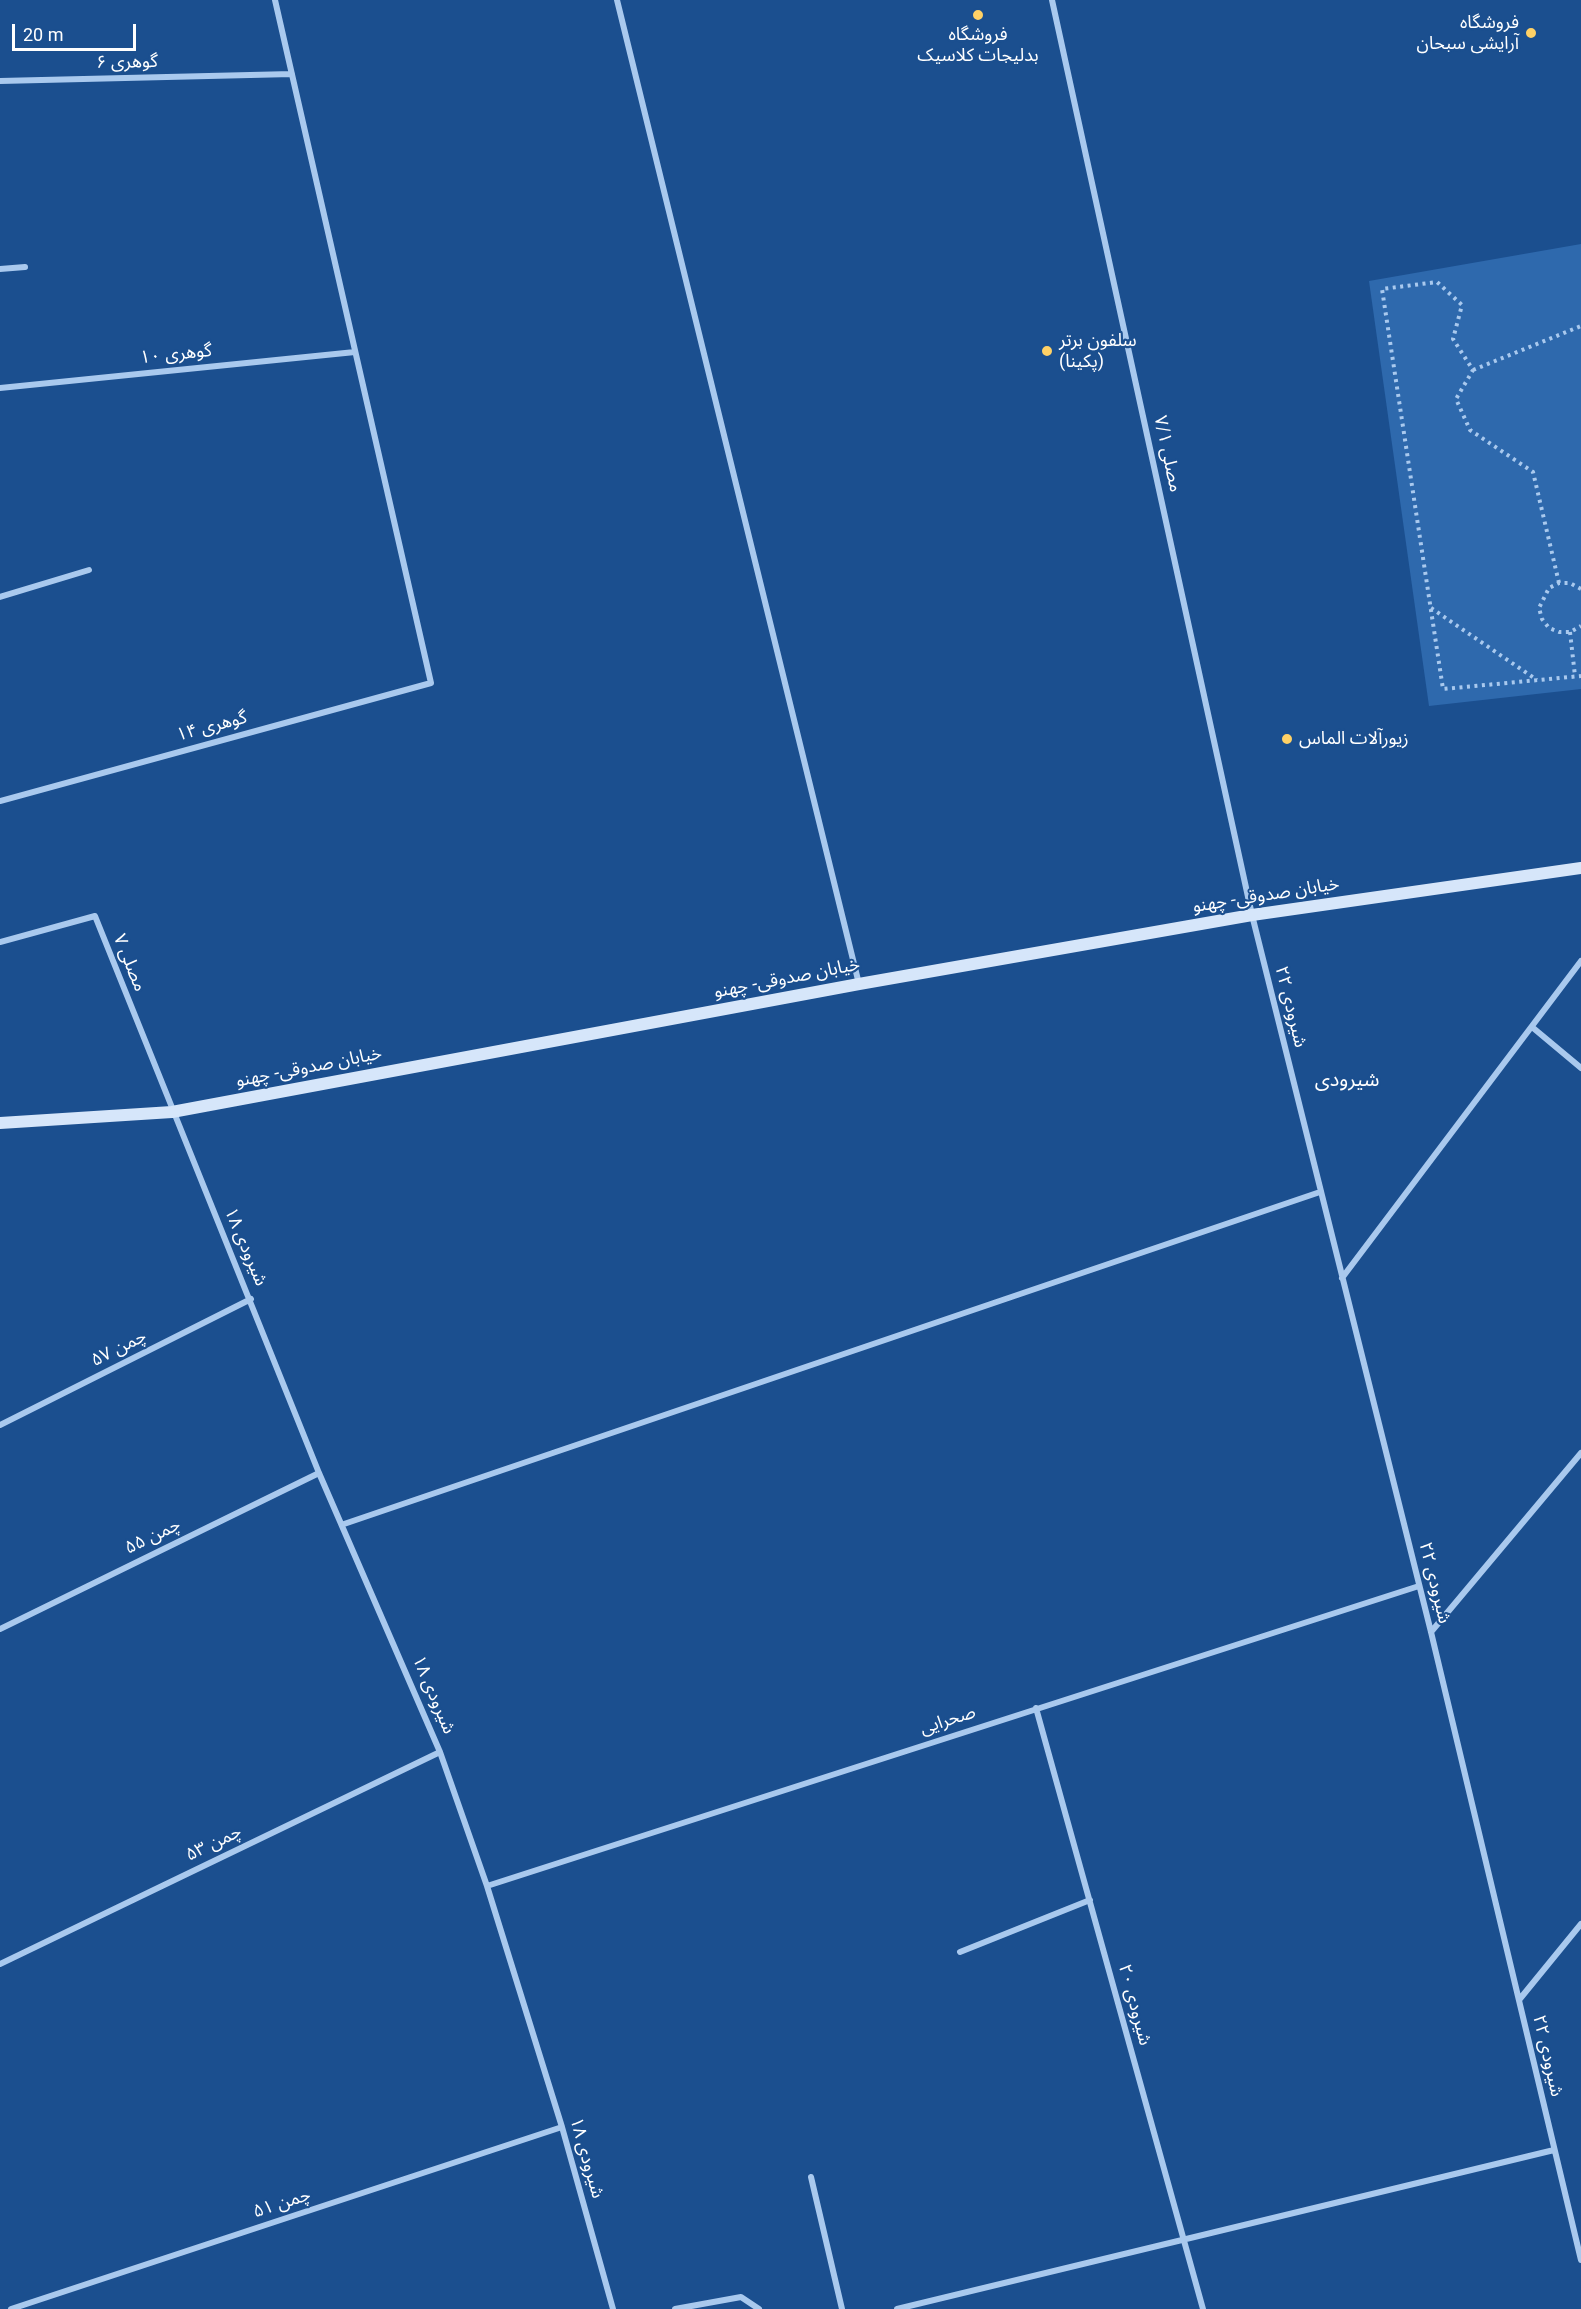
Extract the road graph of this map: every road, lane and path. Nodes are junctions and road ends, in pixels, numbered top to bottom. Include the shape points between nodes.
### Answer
1 (275, 0) edge
2 (617, 0) edge
3 (1053, 0) edge
4 (292, 74) junction
5 (0, 81) edge
6 (25, 267) dead end
7 (0, 269) edge
8 (1581, 326) edge
9 (355, 352) junction
10 (1473, 370) junction
11 (0, 388) edge
12 (90, 570) dead end
13 (1559, 583) junction
14 (1581, 589) edge
15 (0, 597) edge
16 (1430, 608) junction
17 (1581, 626) edge
18 (1570, 632) junction
19 (1578, 676) edge
20 (1538, 680) junction
21 (0, 801) edge
22 (1581, 868) edge
23 (1252, 915) junction
24 (0, 942) edge
25 (1581, 961) edge
26 (859, 984) junction
27 (1532, 1027) junction
28 (1581, 1068) edge
29 (172, 1112) junction
30 (0, 1123) edge
31 (1320, 1192) junction
32 (1342, 1278) junction
33 (251, 1299) junction
34 (0, 1425) edge
35 (1581, 1453) edge
36 (319, 1473) junction
37 (344, 1524) junction
38 (1419, 1586) junction
39 (0, 1629) edge
40 (1431, 1632) junction
41 (1036, 1708) junction
42 (440, 1752) junction
43 (487, 1886) junction
44 (1090, 1900) junction
45 (1581, 1924) edge
46 (960, 1952) dead end
47 (0, 1964) edge
48 (1519, 2000) junction
49 (562, 2127) junction
50 (1554, 2150) junction
51 (811, 2177) dead end
52 (1184, 2242) junction
53 (1581, 2260) edge
54 (11, 2309) edge
55 (613, 2309) edge
56 (675, 2309) edge
57 (759, 2309) edge
58 (842, 2309) edge
59 (897, 2309) edge
60 (1203, 2309) edge

1 - 4 street
2 - 26 street
3 - 23 street, مصلی ۷/۱
4 - 5 street, گوهری ۶
4 - 9 street
6 - 7 street
8 - 10 path
9 - 11 street, گوهری ۱۰
9 - 21 street, گوهری ۱۴ via 431,683
10 - 13 path via 1456,399 1470,430 1533,472
10 - 16 path via 1453,339 1462,304 1437,282 1382,289
12 - 15 street
13 - 14 path
13 - 18 path via 1549,588 1539,608 1549,628
16 - 20 path
16 - 20 path via 1443,689
17 - 18 path
18 - 19 path
19 - 20 path
22 - 23 street, خیابان صدوقی- چهنو
23 - 26 street, خیابان صدوقی- چهنو
23 - 31 street, شیرودی ۲۲
24 - 29 street, مصلی ۷ via 95,916
25 - 27 street
26 - 29 street, خیابان صدوقی- چهنو
27 - 28 street
27 - 32 street
29 - 30 street, خیابان صدوقی- چهنو
29 - 33 street, شیرودی ۱۸
31 - 32 street, شیرودی ۲۲
31 - 37 street
32 - 38 street, شیرودی ۲۲
33 - 34 street, چمن ۵۷
33 - 36 street, شیرودی ۱۸
35 - 40 street
36 - 37 street, شیرودی ۱۸
36 - 39 street, چمن ۵۵
37 - 42 street, شیرودی ۱۸
38 - 40 street, شیرودی ۲۲
38 - 41 street, صحرایی
40 - 48 street, شیرودی ۲۲
41 - 43 street, صحرایی
41 - 44 street, شیرودی ۲۰
42 - 43 street, شیرودی ۱۸
42 - 47 street, چمن ۵۳
43 - 49 street, شیرودی ۱۸
44 - 46 street
44 - 52 street, شیرودی ۲۰
45 - 48 street
48 - 50 street, شیرودی ۲۲
49 - 54 street, چمن ۵۱
49 - 55 street, شیرودی ۱۸
50 - 52 street
50 - 53 street, شیرودی ۲۲
51 - 58 street
52 - 59 street
52 - 60 street, شیرودی ۲۰
56 - 57 street via 741,2297

